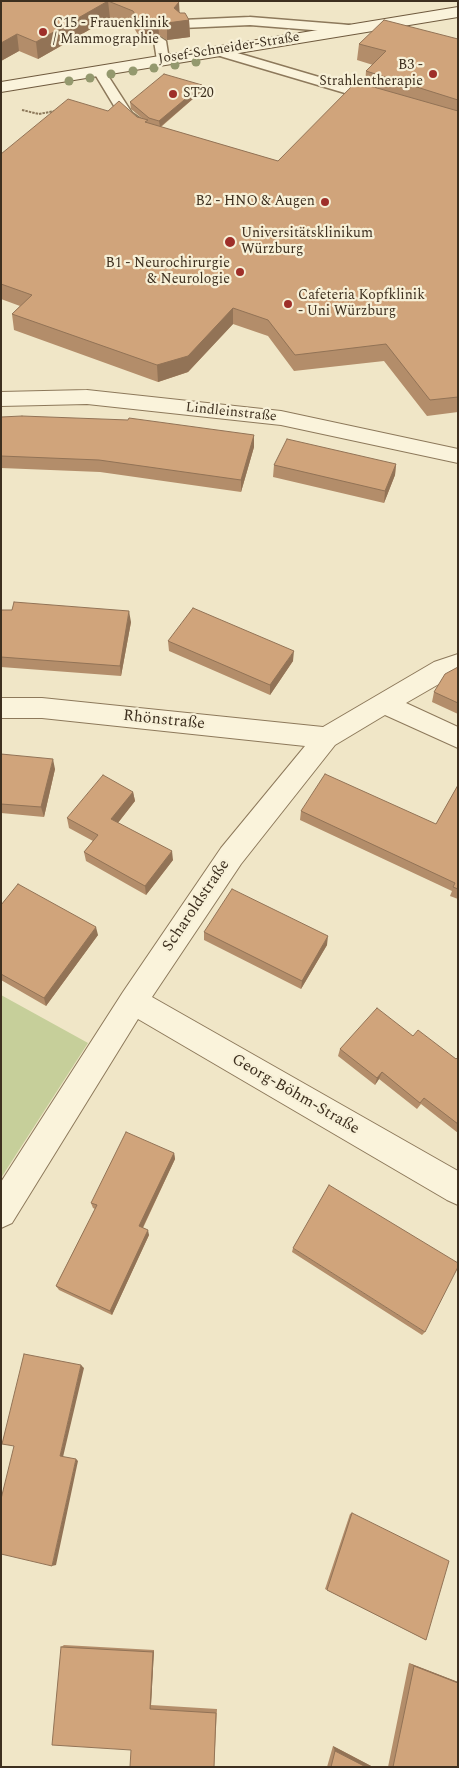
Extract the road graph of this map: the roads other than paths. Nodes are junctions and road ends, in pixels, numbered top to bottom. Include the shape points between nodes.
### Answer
1 (458, 12) edge
2 (182, 24) edge
3 (350, 29) junction
4 (160, 41) edge
5 (217, 51) junction
6 (163, 60) junction
7 (99, 71) junction
8 (1, 87) edge
9 (392, 103) edge
10 (144, 129) edge
11 (1, 399) edge
12 (458, 456) edge
13 (458, 663) edge
14 (385, 704) junction
15 (1, 708) edge
16 (326, 738) junction
17 (458, 738) edge
18 (133, 1001) junction
19 (458, 1189) edge
20 (1, 1212) edge

1 - 3 street, Josef-Schneider-Straße
2 - 3 lane via 250,21
3 - 5 street, Josef-Schneider-Straße
4 - 6 lane
5 - 6 street, Josef-Schneider-Straße
5 - 9 lane
6 - 7 street, Josef-Schneider-Straße
7 - 8 street, Josef-Schneider-Straße
7 - 10 lane via 127,116
11 - 12 street, Lindleinstraße via 87,397 281,418
13 - 14 street, Scharoldstraße
14 - 16 street, Scharoldstraße
14 - 17 street
15 - 16 street, Rhönstraße via 42,708
16 - 18 street, Scharoldstraße via 231,856
18 - 19 street, Georg-Böhm-Straße
18 - 20 street, Scharoldstraße

